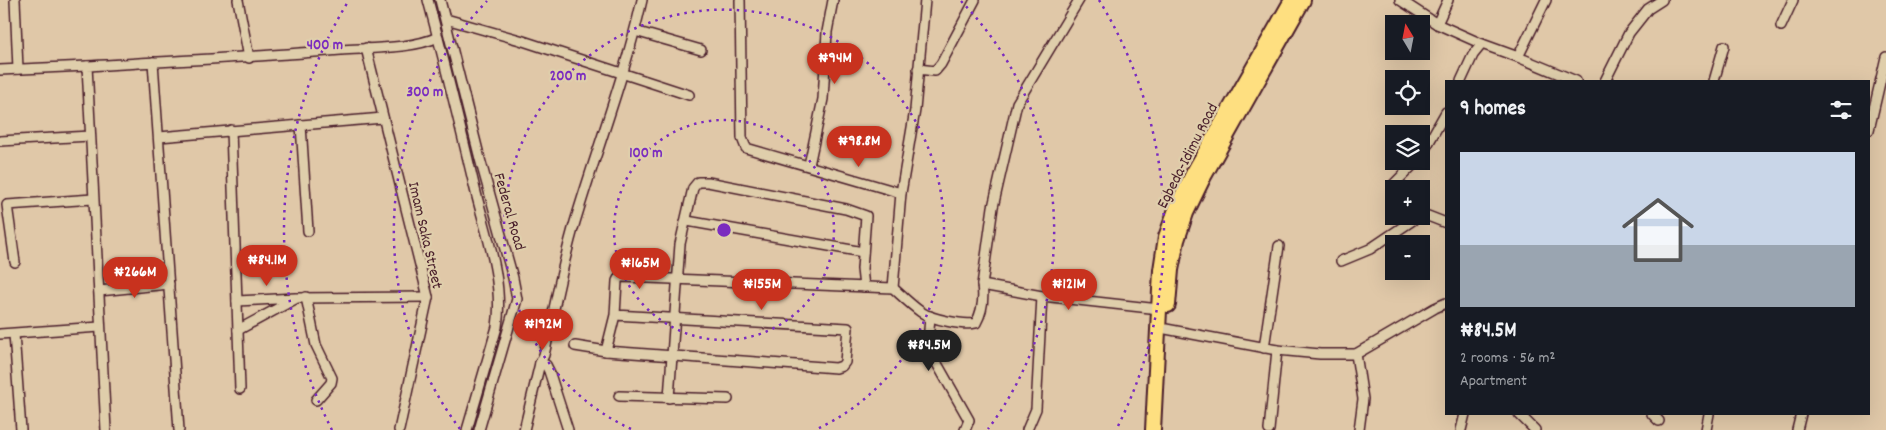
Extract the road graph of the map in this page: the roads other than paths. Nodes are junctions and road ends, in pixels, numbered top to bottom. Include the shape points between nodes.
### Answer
1 (15, 0) edge
2 (238, 0) edge
3 (428, 0) edge
4 (440, 0) edge
5 (642, 0) edge
6 (740, 0) edge
7 (833, 0) edge
8 (925, 0) edge
9 (976, 0) edge
10 (1079, 0) edge
11 (1292, 0) edge
12 (1303, 0) edge
13 (1400, 0) edge
14 (1448, 0) edge
15 (1546, 0) edge
16 (1662, 0) edge
17 (1793, 0) edge
18 (1649, 4) edge
19 (446, 19) junction
20 (1437, 24) junction
21 (1781, 26) dead end
22 (635, 30) junction
23 (438, 37) junction
24 (1482, 44) junction
25 (1724, 46) dead end
26 (366, 48) junction
27 (701, 50) dead end
28 (1518, 56) junction
29 (1886, 57) edge
30 (249, 58) junction
31 (153, 62) junction
32 (87, 66) junction
33 (18, 68) junction
34 (918, 69) junction
35 (0, 70) edge
36 (623, 75) junction
37 (1461, 80) edge
38 (1574, 80) edge
39 (1605, 80) edge
40 (1714, 80) edge
41 (689, 95) dead end
42 (1872, 102) edge
43 (382, 118) junction
44 (1445, 118) edge
45 (1870, 121) edge
46 (300, 125) junction
47 (231, 130) junction
48 (90, 136) junction
49 (159, 138) junction
50 (0, 141) edge
51 (1430, 142) edge
52 (809, 165) junction
53 (1408, 170) edge
54 (1398, 180) edge
55 (488, 188) junction
56 (476, 192) junction
57 (901, 193) junction
58 (93, 200) junction
59 (1430, 217) edge
60 (687, 221) junction
61 (1445, 224) edge
62 (1406, 225) edge
63 (308, 231) dead end
64 (1279, 246) dead end
65 (863, 252) junction
66 (1341, 261) dead end
67 (15, 262) dead end
68 (679, 280) junction
69 (169, 284) junction
70 (982, 285) junction
71 (864, 287) junction
72 (893, 288) junction
73 (98, 291) junction
74 (1042, 296) junction
75 (428, 297) junction
76 (302, 298) junction
77 (237, 301) junction
78 (1445, 304) edge
79 (1159, 309) junction
80 (615, 315) junction
81 (930, 316) junction
82 (676, 318) junction
83 (100, 328) junction
84 (1166, 329) junction
85 (238, 330) junction
86 (0, 334) edge
87 (14, 334) junction
88 (575, 346) dead end
89 (1264, 348) junction
90 (1277, 350) junction
91 (606, 351) junction
92 (1356, 354) junction
93 (672, 356) junction
94 (540, 363) junction
95 (240, 389) dead end
96 (619, 396) dead end
97 (670, 398) junction
98 (728, 399) dead end
99 (316, 400) dead end
100 (1465, 415) edge
101 (1520, 415) edge
102 (1653, 415) edge
103 (1710, 415) edge
104 (1801, 415) edge
105 (1660, 421) dead end
106 (21, 430) edge
107 (106, 430) edge
108 (178, 430) edge
109 (398, 430) edge
110 (467, 430) edge
111 (479, 430) edge
112 (524, 430) edge
113 (568, 430) edge
114 (965, 430) edge
115 (1027, 430) edge
116 (1152, 430) edge
117 (1162, 430) edge
118 (1269, 430) edge
119 (1359, 430) edge
120 (1460, 430) edge
121 (1535, 430) edge
122 (1706, 430) edge
123 (1797, 430) edge

1 - 33 street
2 - 30 street
3 - 23 street, Federal Road
4 - 19 street, Federal Road
5 - 22 street
6 - 52 street via 742,138 746,148
7 - 52 street via 827,32 823,99
8 - 34 street
9 - 34 street via 941,64 935,71
10 - 70 street via 1017,103 993,207
11 - 79 main road, Egbeda-Idimu Road via 1178,204 1166,237
12 - 84 main road, Egbeda-Idimu Road via 1186,213 1171,270
13 - 20 street
14 - 20 street
15 - 28 street
16 - 18 street
17 - 21 street
18 - 39 street via 1629,32
19 - 36 street
19 - 55 street, Federal Road
20 - 24 street
22 - 27 street
22 - 36 street
23 - 26 street via 421,43
23 - 56 street, Federal Road
24 - 28 street
24 - 37 street
25 - 40 street
26 - 30 street
26 - 43 street, Imam Saka Street
28 - 38 street
29 - 42 street
30 - 31 street
31 - 32 street
31 - 49 street
32 - 33 street
32 - 48 street
33 - 35 street
34 - 57 street via 915,110
36 - 41 street
36 - 94 street via 574,224
42 - 45 street
43 - 46 street
43 - 75 street, Imam Saka Street
44 - 51 street
46 - 47 street
46 - 63 street
47 - 49 street
47 - 77 street
48 - 50 street
48 - 58 street
49 - 69 street
52 - 57 street
53 - 54 street
55 - 56 street
55 - 111 street, Federal Road via 517,299
56 - 110 street, Federal Road via 491,251 499,310 488,361
57 - 72 street
58 - 67 street via 7,205
58 - 73 street
59 - 61 street
60 - 65 street
60 - 65 street via 694,188 698,182 708,182 855,211 866,216
60 - 68 street via 680,244
62 - 66 street via 1370,249
64 - 89 street
65 - 71 street
68 - 71 street
68 - 80 street via 619,277
68 - 82 street
69 - 73 street
69 - 108 street
70 - 74 street
70 - 81 street via 984,296 976,324
71 - 72 street
72 - 81 street
73 - 83 street
74 - 79 street
74 - 115 street via 1036,409
75 - 76 street
75 - 109 street, Imam Saka Street
76 - 77 street
76 - 85 street
76 - 99 street via 316,345 332,378
77 - 85 street
78 - 92 street
79 - 116 main road, Egbeda-Idimu Road
80 - 82 street
80 - 91 street
81 - 114 street via 928,344 969,420
82 - 93 street
82 - 93 street via 848,328 845,362 836,368
83 - 87 street
83 - 107 street
84 - 89 street
84 - 117 main road, Egbeda-Idimu Road
85 - 95 street
86 - 87 street
87 - 106 street
88 - 91 street
89 - 90 street
90 - 92 street
90 - 118 street
91 - 93 street
92 - 119 street via 1363,399
93 - 97 street
94 - 112 street
94 - 113 street via 549,371
96 - 97 street
97 - 98 street
100 - 120 street
101 - 121 street
102 - 105 street
103 - 122 street
104 - 123 street

